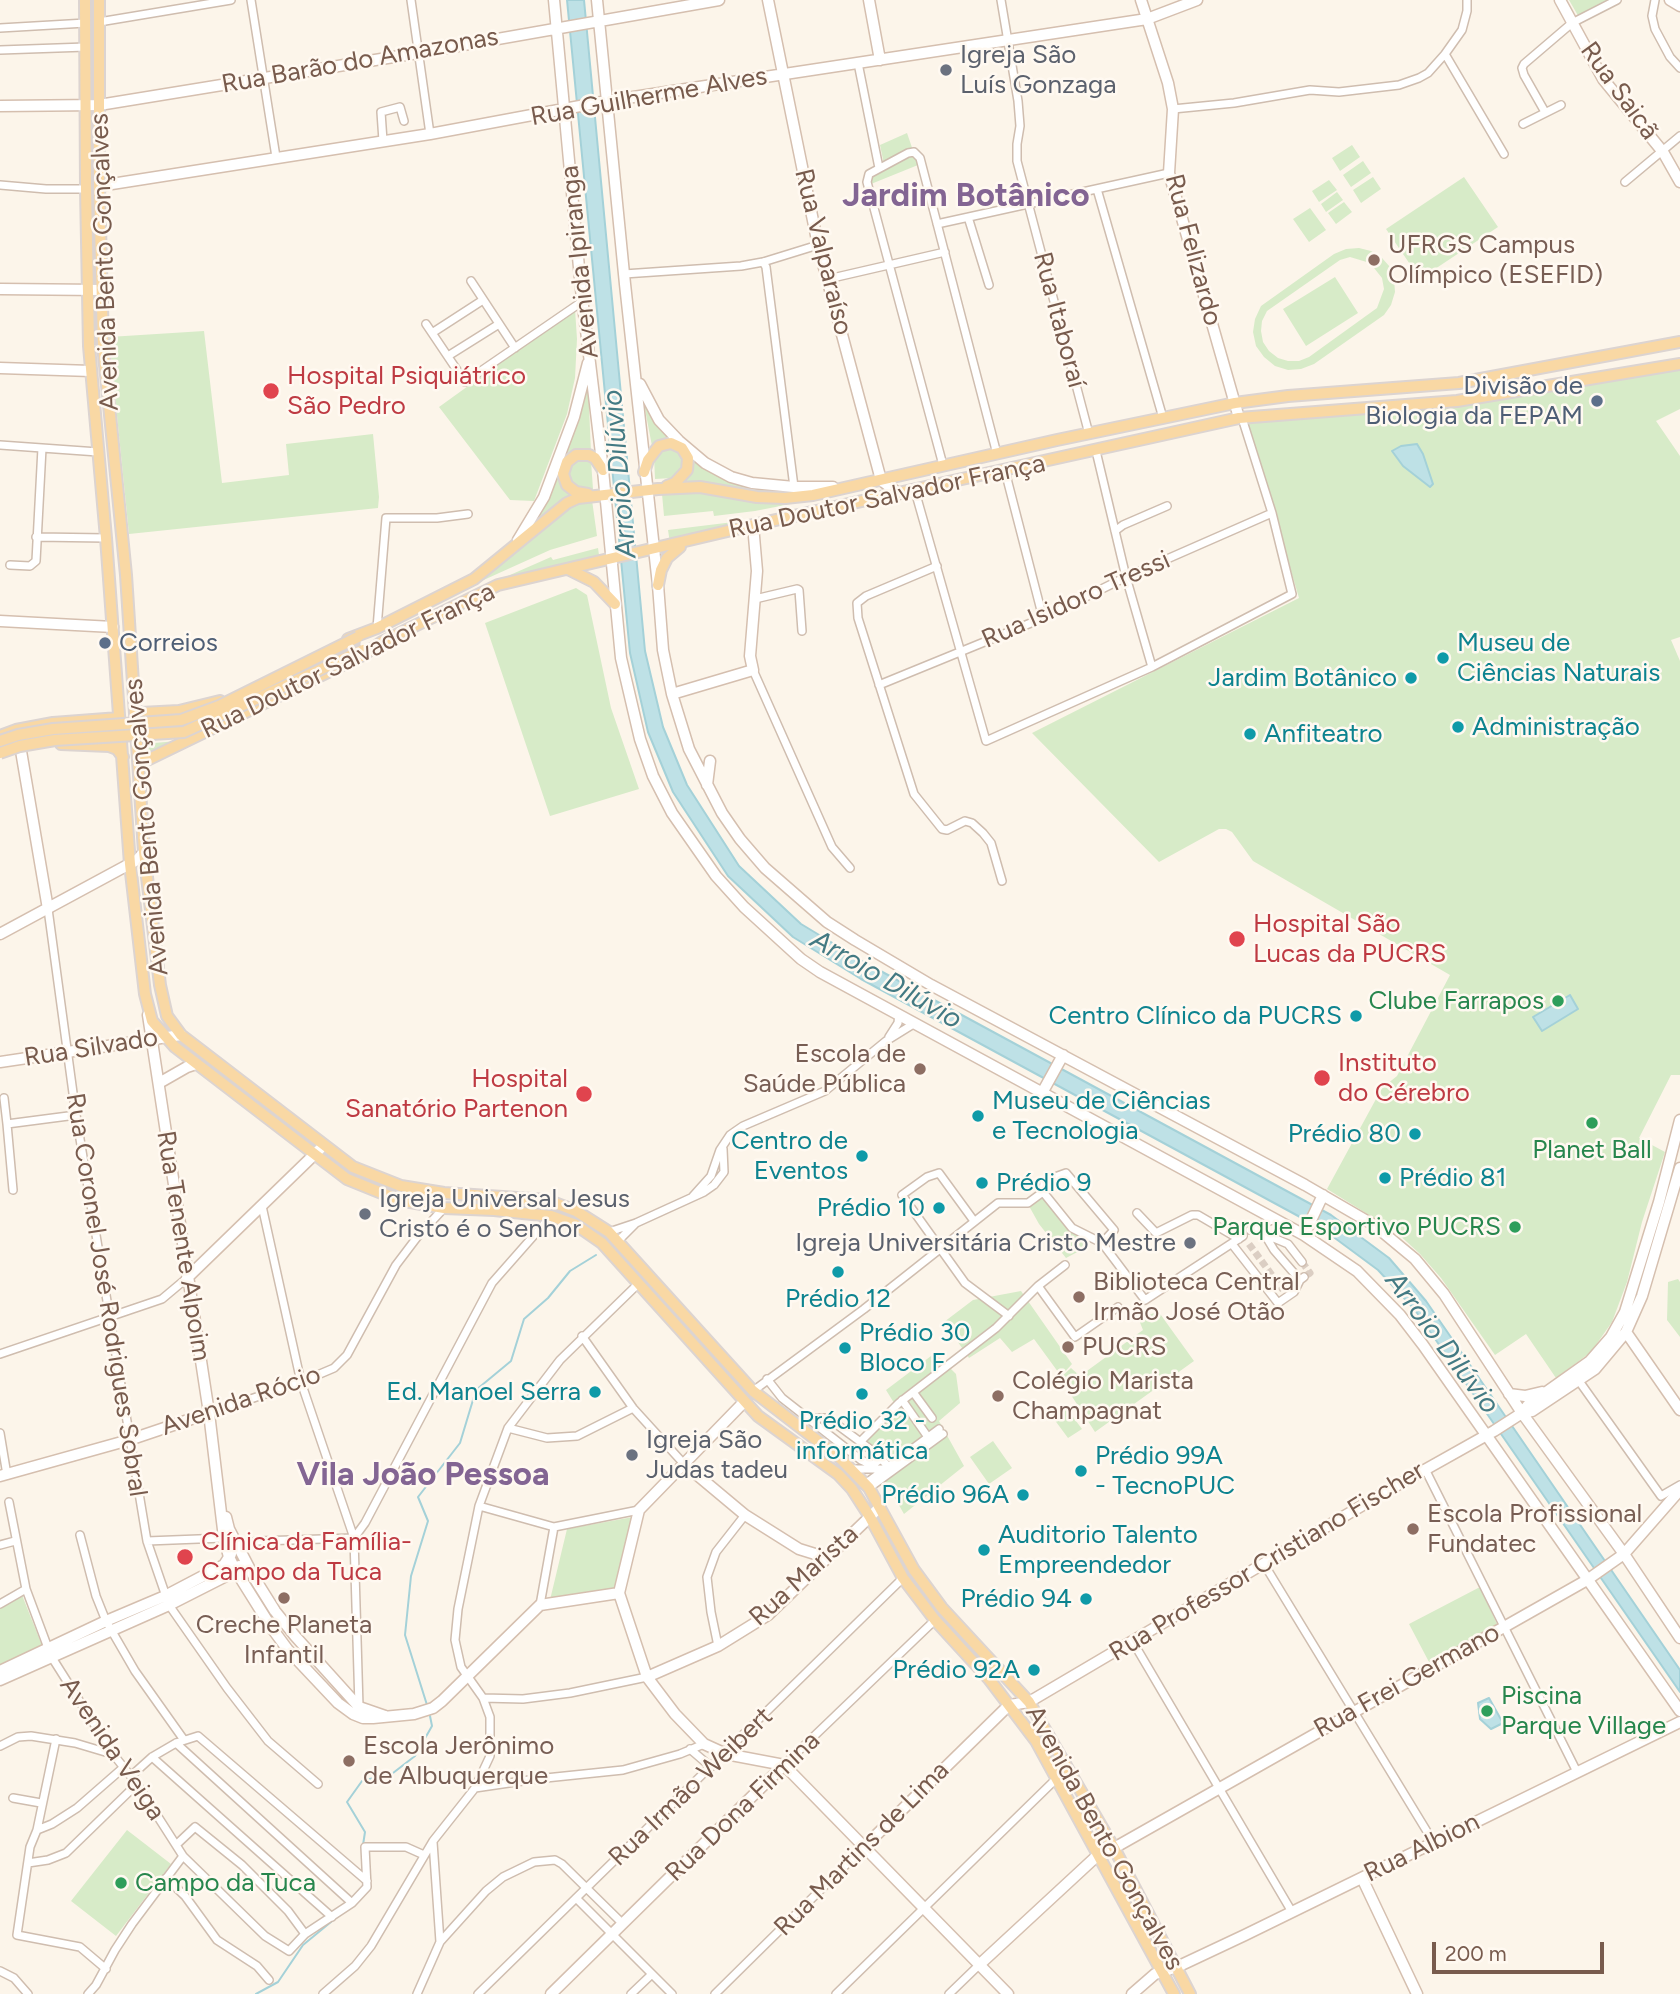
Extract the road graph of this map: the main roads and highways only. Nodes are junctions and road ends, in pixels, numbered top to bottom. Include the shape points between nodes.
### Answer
1 (85, 0) edge
2 (99, 0) edge
3 (554, 0) edge
4 (597, 0) edge
5 (719, 0) edge
6 (768, 0) edge
7 (869, 0) edge
8 (1141, 0) edge
9 (1197, 0) edge
10 (1560, 0) edge
11 (1670, 0) edge
12 (1680, 6) edge
13 (1147, 19) junction
14 (595, 22) junction
15 (560, 27) junction
16 (880, 60) junction
17 (782, 74) junction
18 (602, 102) junction
19 (99, 105) junction
20 (0, 106) edge
21 (86, 107) junction
22 (568, 110) junction
23 (1680, 182) edge
24 (99, 186) junction
25 (0, 289) edge
26 (88, 290) junction
27 (101, 290) junction
28 (1680, 342) edge
29 (590, 356) junction
30 (1680, 364) edge
31 (0, 368) edge
32 (91, 370) junction
33 (635, 370) junction
34 (1235, 403) junction
35 (1240, 418) junction
36 (603, 470) junction
37 (644, 472) junction
38 (881, 480) junction
39 (860, 484) junction
40 (652, 489) junction
41 (604, 494) junction
42 (899, 494) junction
43 (753, 525) junction
44 (690, 542) junction
45 (511, 549) junction
46 (654, 550) junction
47 (615, 559) junction
48 (568, 569) junction
49 (658, 585) junction
50 (615, 604) junction
51 (0, 621) edge
52 (113, 628) junction
53 (377, 628) junction
54 (382, 642) junction
55 (672, 694) junction
56 (135, 710) junction
57 (180, 711) junction
58 (119, 718) junction
59 (80, 720) junction
60 (0, 736) edge
61 (0, 741) edge
62 (186, 741) junction
63 (82, 744) junction
64 (21, 751) junction
65 (0, 755) edge
66 (123, 757) junction
67 (710, 761) dead end
68 (139, 771) junction
69 (707, 785) junction
70 (144, 852) junction
71 (130, 864) junction
72 (48, 909) junction
73 (0, 934) edge
74 (145, 994) junction
75 (181, 1035) junction
76 (164, 1037) junction
77 (151, 1039) junction
78 (1061, 1059) junction
79 (0, 1062) edge
80 (197, 1064) junction
81 (159, 1083) junction
82 (1044, 1090) junction
83 (1680, 1121) edge
84 (323, 1146) junction
85 (314, 1155) junction
86 (1667, 1169) junction
87 (1679, 1170) edge
88 (1321, 1200) junction
89 (1306, 1231) junction
90 (187, 1278) junction
91 (1623, 1328) junction
92 (1552, 1388) junction
93 (1508, 1394) junction
94 (744, 1402) junction
95 (1680, 1410) edge
96 (209, 1413) junction
97 (1519, 1415) junction
98 (1490, 1433) junction
99 (684, 1464) junction
100 (4, 1475) edge
101 (1680, 1490) edge
102 (219, 1493) junction
103 (880, 1507) junction
104 (870, 1517) junction
105 (237, 1545) junction
106 (1624, 1554) junction
107 (229, 1557) junction
108 (828, 1558) junction
109 (245, 1560) junction
110 (236, 1571) junction
111 (1590, 1578) junction
112 (619, 1593) junction
113 (167, 1600) junction
114 (1680, 1637) edge
115 (49, 1652) junction
116 (0, 1671) edge
117 (647, 1677) junction
118 (0, 1680) edge
119 (349, 1695) junction
120 (1029, 1702) junction
121 (338, 1703) junction
122 (1010, 1705) junction
123 (1680, 1711) edge
124 (385, 1716) junction
125 (1680, 1722) edge
126 (784, 1765) junction
127 (864, 1847) junction
128 (1114, 1848) junction
129 (1099, 1854) junction
130 (1362, 1878) junction
131 (979, 1965) junction
132 (1177, 1967) junction
133 (1163, 1970) junction
134 (551, 1994) edge
135 (1007, 1994) edge
136 (1132, 1994) edge
137 (1174, 1994) edge
138 (1190, 1994) edge
139 (1417, 1994) edge

1 - 21 main road, Avenida Bento Gonçalves
2 - 19 main road, Avenida Bento Gonçalves
3 - 15 main road, Avenida Ipiranga
4 - 14 main road, Avenida Ipiranga
5 - 14 main road, Rua Barão do Amazonas
6 - 17 main road, Rua Valparaíso
7 - 16 main road
8 - 13 main road, Rua Felizardo
9 - 13 main road, Rua Guilherme Alves
10 - 23 main road, Rua Saicã via 1603,79 1663,152
11 - 12 main road
13 - 16 main road, Rua Guilherme Alves
13 - 34 main road, Rua Felizardo via 1173,109 1169,173
14 - 15 main road, Rua Barão do Amazonas
14 - 18 main road, Avenida Ipiranga
15 - 19 main road, Rua Barão do Amazonas
15 - 22 main road, Avenida Ipiranga
16 - 17 main road, Rua Guilherme Alves
17 - 18 main road, Rua Guilherme Alves
17 - 38 main road, Rua Valparaíso via 818,245
18 - 22 main road, Rua Guilherme Alves
18 - 33 main road, Avenida Ipiranga
19 - 21 main road, Rua Barão do Amazonas
19 - 24 main road, Avenida Bento Gonçalves
20 - 21 main road, Rua Barão do Amazonas
21 - 26 main road, Avenida Bento Gonçalves
22 - 24 main road, Rua Guilherme Alves
22 - 29 main road, Avenida Ipiranga
24 - 27 main road, Avenida Bento Gonçalves
25 - 26 main road
26 - 27 main road
26 - 32 main road, Avenida Bento Gonçalves
27 - 56 main road, Avenida Bento Gonçalves
28 - 34 main road, Rua Doutor Salvador França via 1459,383
29 - 36 main road, Avenida Ipiranga
29 - 45 main road via 574,417 544,497
30 - 35 main road, Rua Doutor Salvador França via 1457,401
31 - 32 main road
32 - 52 main road, Avenida Bento Gonçalves
33 - 37 main road, Avenida Ipiranga
33 - 39 main road, Rua Doutor Salvador França via 659,419 705,463 741,480 794,487
34 - 35 main road, Rua Felizardo
34 - 38 main road, Rua Doutor Salvador França
35 - 42 main road, Rua Doutor Salvador França
36 - 41 main road, Avenida Ipiranga
36 - 41 main road via 595,458 583,454 571,458 564,468 564,480 571,489
37 - 40 main road, Avenida Ipiranga
37 - 40 main road via 659,446 671,443 686,453 684,476
38 - 39 main road, Rua Doutor Salvador França
38 - 42 main road
39 - 40 main road, Rua Doutor Salvador França via 785,498 700,488
40 - 41 main road, Rua Doutor Salvador França
40 - 46 main road, Avenida Ipiranga
41 - 45 main road, Rua Doutor Salvador França via 566,503
41 - 47 main road, Avenida Ipiranga
42 - 43 main road, Rua Doutor Salvador França
43 - 44 main road, Rua Doutor Salvador França
43 - 55 main road via 757,571 750,656 753,670
44 - 46 main road, Rua Doutor Salvador França
44 - 49 main road via 667,558
45 - 53 main road, Rua Doutor Salvador França via 474,579
46 - 47 main road, Rua Doutor Salvador França
46 - 49 main road, Avenida Ipiranga
47 - 48 main road, Rua Doutor Salvador França
47 - 50 main road, Avenida Ipiranga
48 - 50 main road via 594,582
48 - 54 main road, Rua Doutor Salvador França via 498,585
49 - 55 main road, Avenida Ipiranga
50 - 82 main road, Avenida Ipiranga via 621,658 653,776 672,813 716,876 744,907 820,972
51 - 52 main road
52 - 58 main road, Avenida Bento Gonçalves
53 - 57 main road, Rua Doutor Salvador França via 217,703
53 - 61 main road, bridge via 181,720 53,729
54 - 62 main road, Rua Doutor Salvador França via 363,656
54 - 65 main road, bridge via 184,732 55,740
55 - 69 main road, Avenida Ipiranga
56 - 57 main road, Rua Doutor Salvador França
56 - 68 main road, Avenida Bento Gonçalves
57 - 62 main road via 176,732
58 - 59 main road
58 - 66 main road, Avenida Bento Gonçalves
59 - 60 main road
59 - 63 main road via 87,734
62 - 68 main road, Rua Doutor Salvador França via 143,762
63 - 64 main road
63 - 66 main road via 109,746
64 - 65 main road
64 - 72 main road, Rua Coronel José Rodrigues Sobral
66 - 71 main road, Avenida Bento Gonçalves
67 - 69 main road
68 - 70 main road, Avenida Bento Gonçalves
69 - 78 main road, Avenida Ipiranga via 740,839 765,868 827,922
70 - 71 main road
70 - 75 main road, Avenida Bento Gonçalves via 160,985 167,1016
71 - 72 main road
71 - 74 main road, Avenida Bento Gonçalves
72 - 73 main road
74 - 76 main road, Avenida Bento Gonçalves via 152,1021
74 - 77 main road, Rua Tenente Alpoim
75 - 76 main road, Rua Silvado
75 - 84 main road, Avenida Bento Gonçalves
76 - 77 main road, Rua Silvado
76 - 80 main road, Avenida Bento Gonçalves
77 - 79 main road, Rua Silvado
77 - 81 main road, Rua Tenente Alpoim
78 - 82 main road
78 - 88 main road, Avenida Ipiranga
80 - 81 main road
80 - 85 main road, Avenida Bento Gonçalves
81 - 90 main road, Rua Tenente Alpoim
82 - 89 main road, Avenida Ipiranga via 1252,1207
83 - 86 main road, Rua Professor Cristiano Fischer
84 - 85 main road
84 - 103 main road, Avenida Bento Gonçalves via 383,1181 444,1193 547,1200 576,1211 610,1233 752,1391 853,1469
85 - 90 main road
85 - 94 main road, Avenida Bento Gonçalves via 347,1179 399,1200 551,1216 590,1233
86 - 87 main road
86 - 91 main road, Rua Professor Cristiano Fischer
87 - 91 main road, Rua Professor Cristiano Fischer via 1642,1296
88 - 89 main road
88 - 93 main road, Avenida Ipiranga via 1374,1225 1415,1259 1444,1294
89 - 98 main road, Avenida Ipiranga via 1357,1271 1401,1315
90 - 96 main road, Rua Tenente Alpoim
91 - 92 main road, Rua Professor Cristiano Fischer via 1590,1361
91 - 95 main road
91 - 97 main road, Rua Professor Cristiano Fischer via 1607,1356 1580,1381
92 - 93 main road via 1525,1396
92 - 97 main road, Rua Professor Cristiano Fischer
93 - 97 main road, Avenida Ipiranga
94 - 99 main road
94 - 104 main road, Avenida Bento Gonçalves via 838,1474
96 - 100 main road, Avenida Rócio
96 - 102 main road, Rua Tenente Alpoim
97 - 98 main road, Rua Professor Cristiano Fischer
97 - 106 main road, Avenida Ipiranga
98 - 111 main road, Avenida Ipiranga
98 - 120 main road, Rua Professor Cristiano Fischer
99 - 108 main road via 745,1515 799,1549
99 - 112 main road via 639,1510
101 - 106 main road, Rua Frei Germano
102 - 105 main road, Rua Tenente Alpoim
102 - 107 main road, Rua Tenente Alpoim
103 - 104 main road, Rua Marista
103 - 120 main road, Avenida Bento Gonçalves via 914,1570 942,1608
104 - 108 main road, Rua Marista
104 - 122 main road, Avenida Bento Gonçalves via 902,1578
105 - 107 main road
105 - 109 main road, Rua Tenente Alpoim
106 - 111 main road, Rua Frei Germano
106 - 114 main road, Avenida Ipiranga
107 - 110 main road, Rua Tenente Alpoim
107 - 113 main road via 224,1565
108 - 117 main road, Rua Marista via 768,1615 718,1646
109 - 110 main road
109 - 119 main road, Rua Tenente Alpoim via 275,1611
110 - 113 main road
110 - 121 main road, Rua Tenente Alpoim via 276,1635
111 - 123 main road, Avenida Ipiranga
111 - 128 main road, Rua Frei Germano
112 - 117 main road
112 - 124 main road via 540,1605 433,1708
113 - 115 main road
115 - 116 main road
115 - 118 main road
117 - 126 main road via 704,1744 726,1754
119 - 121 main road
119 - 124 main road, Rua Tenente Alpoim via 359,1707
120 - 122 main road, Rua Professor Cristiano Fischer
120 - 128 main road, Avenida Bento Gonçalves
121 - 124 main road, Rua Tenente Alpoim via 363,1718
122 - 127 main road, Rua Martins de Lima
122 - 129 main road, Avenida Bento Gonçalves via 1036,1741
125 - 130 main road, Rua Albion
126 - 127 main road
126 - 134 main road, Rua Dona Firmina
127 - 131 main road
128 - 129 main road, Rua Frei Germano
128 - 132 main road, Avenida Bento Gonçalves
129 - 131 main road
129 - 133 main road, Avenida Bento Gonçalves
130 - 132 main road, Rua Albion
130 - 139 main road
131 - 135 main road
132 - 133 main road, Rua Albion
132 - 138 main road, Avenida Bento Gonçalves
133 - 136 main road
133 - 137 main road, Avenida Bento Gonçalves

